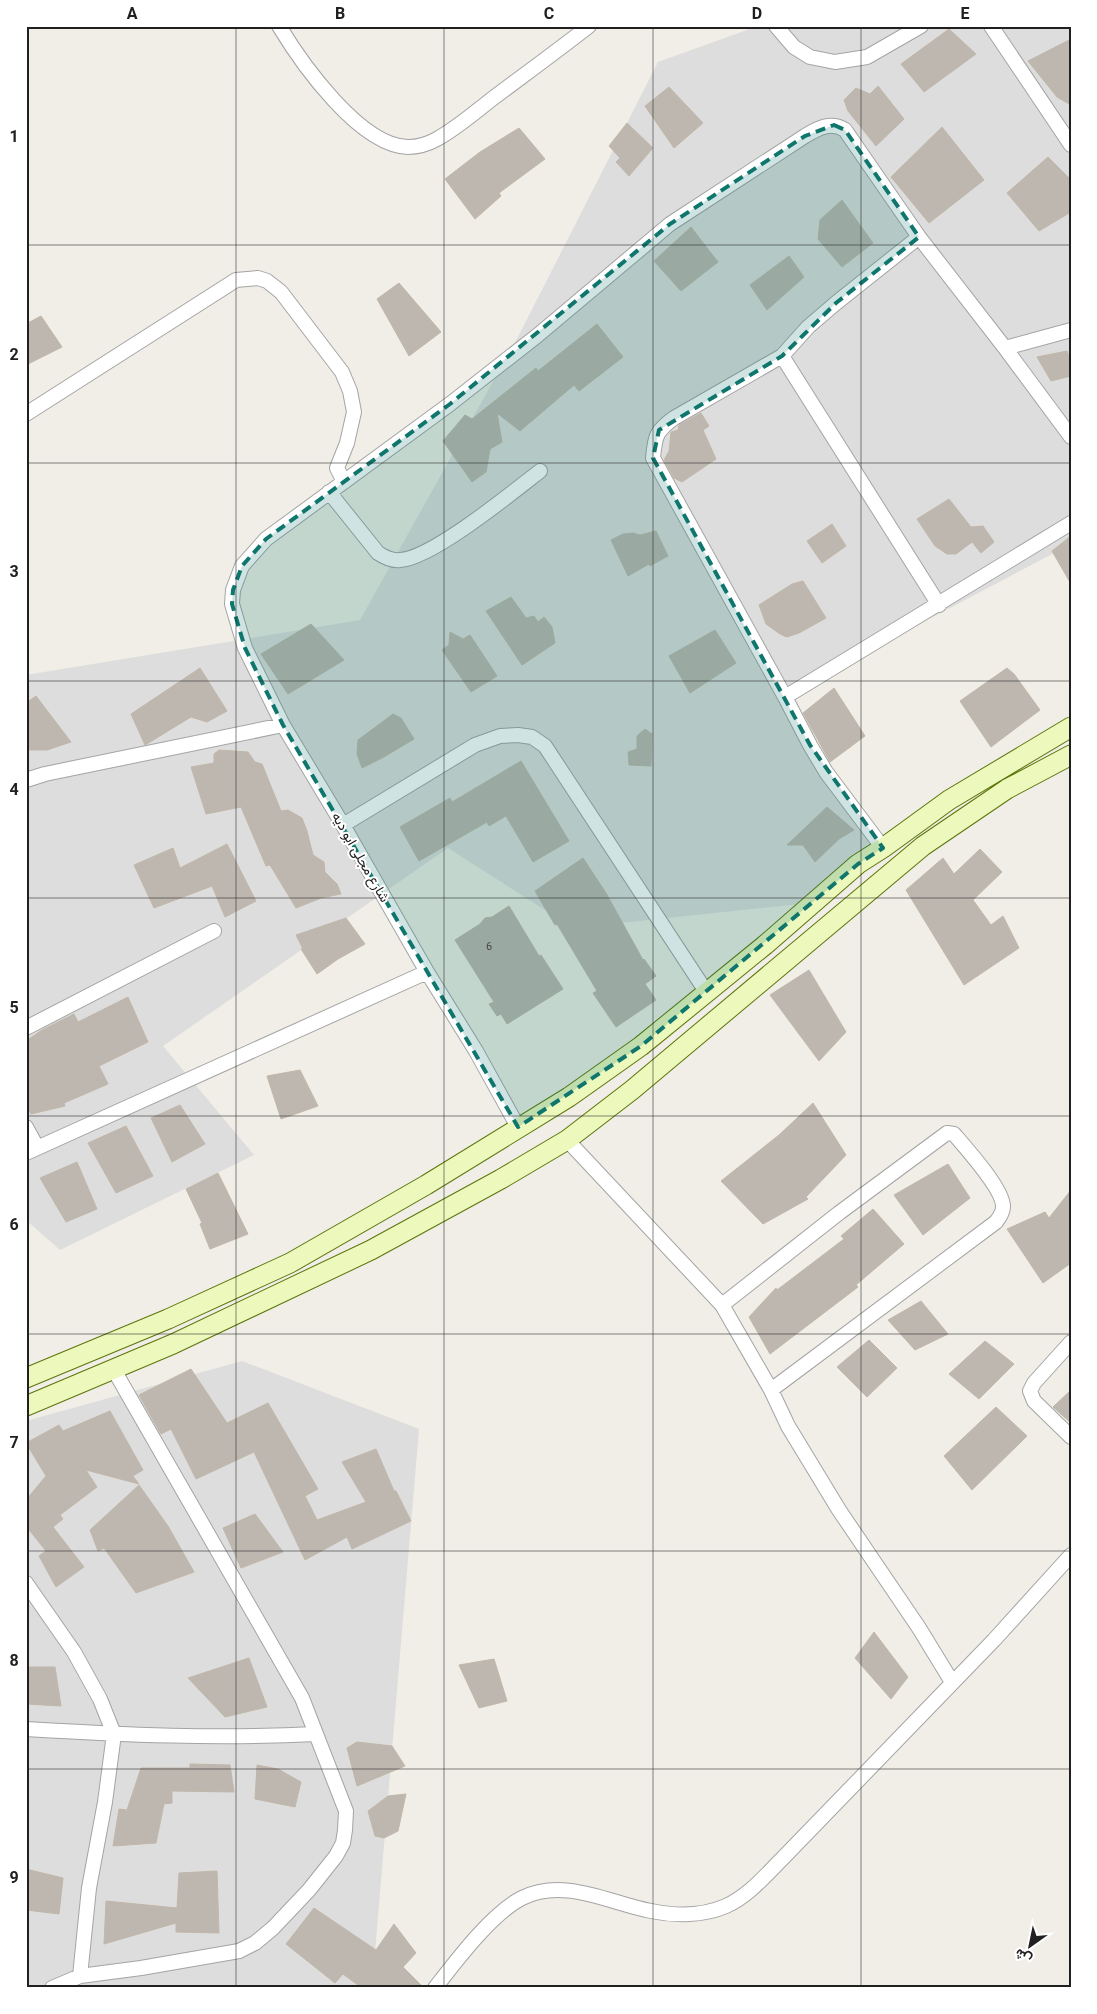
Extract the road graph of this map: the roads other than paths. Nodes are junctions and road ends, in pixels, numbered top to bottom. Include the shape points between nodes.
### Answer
1 (279, 26) edge
2 (589, 26) edge
3 (776, 26) edge
4 (921, 26) edge
5 (991, 26) edge
6 (1066, 132) edge
7 (1071, 145) edge
8 (919, 237) junction
9 (1071, 330) edge
10 (1005, 348) junction
11 (782, 356) junction
12 (26, 414) edge
13 (1071, 437) edge
14 (540, 471) dead end
15 (344, 482) junction
16 (329, 492) junction
17 (1071, 523) edge
18 (939, 605) junction
19 (785, 697) junction
20 (283, 725) junction
21 (1071, 727) edge
22 (1071, 755) edge
23 (28, 776) edge
24 (344, 825) junction
25 (883, 848) junction
26 (214, 931) dead end
27 (428, 972) junction
28 (707, 993) junction
29 (26, 1028) edge
30 (26, 1127) edge
31 (518, 1128) junction
32 (567, 1140) junction
33 (32, 1150) edge
34 (235, 1289) junction
35 (722, 1305) junction
36 (246, 1310) junction
37 (1071, 1342) edge
38 (114, 1370) junction
39 (26, 1378) edge
40 (771, 1390) junction
41 (26, 1406) edge
42 (1071, 1437) edge
43 (1071, 1555) edge
44 (26, 1583) edge
45 (952, 1682) junction
46 (26, 1729) edge
47 (114, 1734) junction
48 (316, 1734) junction
49 (80, 1976) junction
50 (52, 1988) edge
51 (435, 1988) edge

1 - 2 street via 299,59 328,95 379,138 408,147 425,144 452,130
3 - 4 street via 794,47 810,57 835,62 867,57
5 - 6 street
6 - 7 street
8 - 10 street, شارع مجلى ابو ديه
8 - 11 street via 808,327
8 - 15 street, شارع مجلى ابو ديه via 845,130 834,125 816,130 670,224 531,341
9 - 10 street
10 - 13 street, شارع مجلى ابو ديه
11 - 18 street
11 - 19 street via 674,418 659,430 653,458
12 - 15 street via 236,280 258,278 281,292 342,372 354,412 337,468
14 - 16 street via 466,526 426,550 399,560 378,553
15 - 16 street, شارع مجلى ابو ديه
16 - 20 street, شارع مجلى ابو ديه via 266,540 250,555 237,578 232,604 244,648
17 - 18 street
18 - 19 street
19 - 25 street via 826,772
20 - 23 street
20 - 24 street, شارع مجلى ابو ديه
21 - 25 main road via 949,800
22 - 32 main road via 1007,789 923,846 632,1090
24 - 27 street, شارع مجلى ابو ديه
24 - 28 street via 474,745 500,736 532,737 545,746
25 - 28 main road via 858,864
26 - 29 street
27 - 31 street, شارع مجلى ابو ديه
27 - 33 street
28 - 31 main road via 569,1097
30 - 33 street
31 - 34 main road via 346,1232
32 - 35 street
32 - 36 main road via 380,1245
34 - 36 main road
34 - 39 main road
35 - 40 street
35 - 40 street via 947,1133 954,1134 1002,1198 1003,1208 996,1222
36 - 38 main road
37 - 42 street via 1030,1391 1034,1401
38 - 41 main road
38 - 48 street via 302,1698
40 - 45 street via 788,1426 839,1510
43 - 45 street
44 - 47 street via 74,1652 100,1699
45 - 51 street via 774,1867 745,1894 726,1906 675,1914 650,1911 579,1892 554,1890 536,1893 511,1905 487,1927
46 - 47 street
47 - 48 street
47 - 49 street via 89,1888
48 - 49 street via 346,1811 344,1836 336,1856 325,1871 273,1928 239,1951
49 - 50 street

